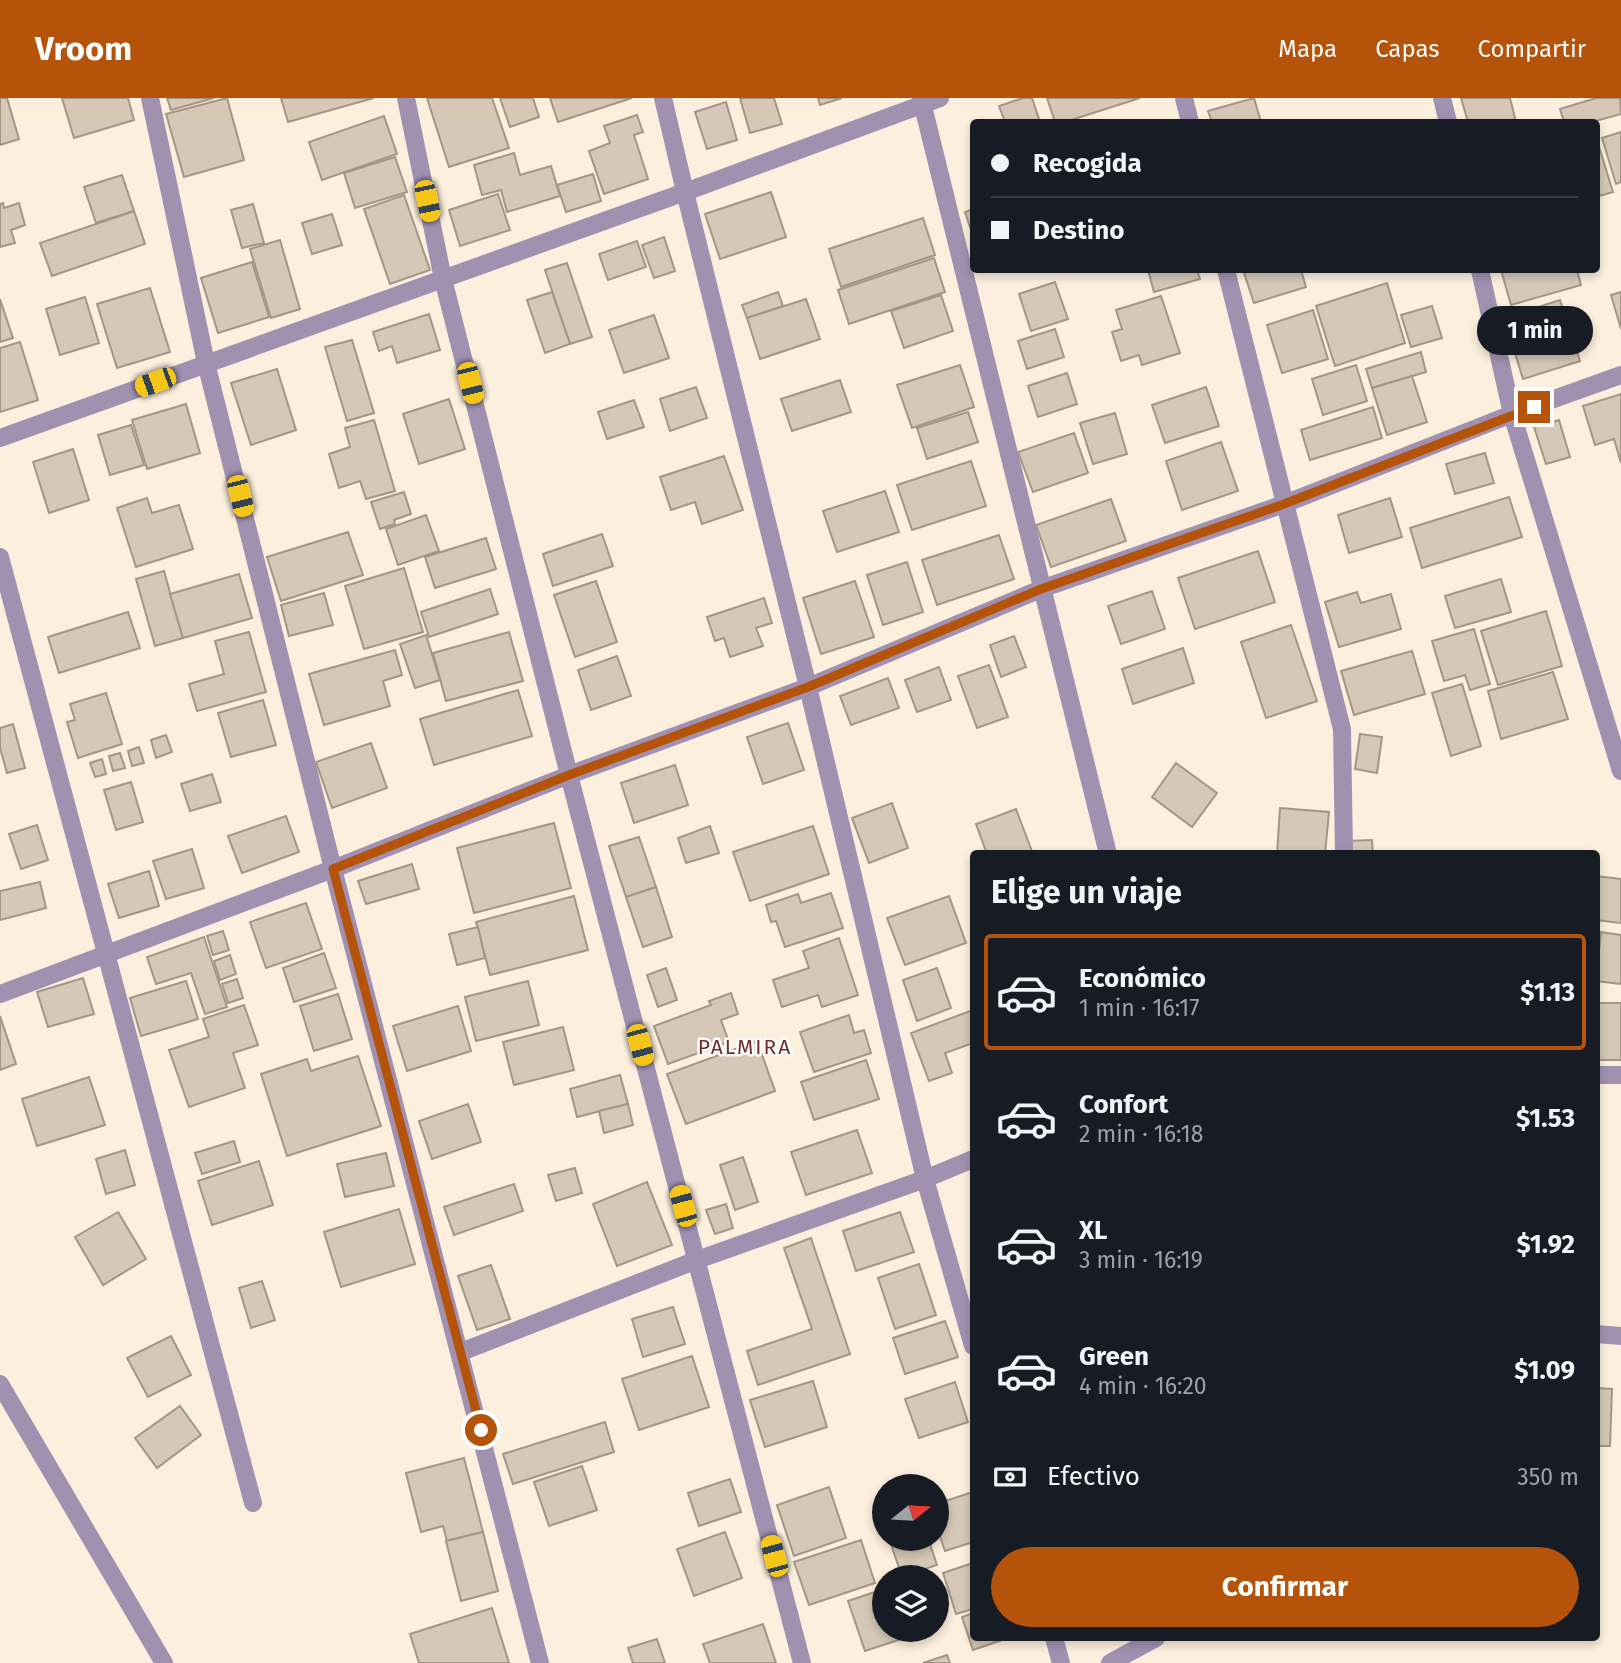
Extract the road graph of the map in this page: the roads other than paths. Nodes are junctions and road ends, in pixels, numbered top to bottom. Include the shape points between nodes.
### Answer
1 (150, 98) edge
2 (406, 98) edge
3 (663, 98) edge
4 (940, 98) edge
5 (1184, 98) edge
6 (1443, 98) edge
7 (922, 101) edge
8 (1189, 119) edge
9 (1447, 119) edge
10 (685, 192) junction
11 (1227, 273) edge
12 (1481, 273) edge
13 (443, 279) junction
14 (206, 363) junction
15 (1621, 375) edge
16 (1512, 414) junction
17 (0, 438) edge
18 (1284, 504) junction
19 (0, 557) edge
20 (1041, 589) junction
21 (808, 687) junction
22 (1621, 771) edge
23 (569, 775) junction
24 (1107, 850) edge
25 (1344, 850) edge
26 (333, 869) junction
27 (106, 955) junction
28 (0, 994) edge
29 (1600, 1075) edge
30 (1621, 1075) edge
31 (970, 1160) edge
32 (925, 1180) junction
33 (697, 1260) junction
34 (1600, 1334) edge
35 (970, 1336) edge
36 (1621, 1336) edge
37 (461, 1352) junction
38 (0, 1384) edge
39 (253, 1503) dead end
40 (1055, 1641) edge
41 (1150, 1641) edge
42 (164, 1663) edge
43 (540, 1663) edge
44 (802, 1663) edge
45 (1061, 1663) edge
46 (1110, 1663) edge

1 - 14 street
2 - 13 street
3 - 10 street
4 - 7 street
5 - 8 street
6 - 9 street
7 - 10 street
7 - 20 street
10 - 13 street
10 - 21 street
11 - 18 street
12 - 16 street
13 - 14 street
13 - 23 street
14 - 17 street
14 - 26 street
15 - 16 street
16 - 18 street
16 - 22 street
18 - 20 street
18 - 25 street via 1342,729
19 - 27 street
20 - 21 street
20 - 24 street
21 - 23 street
21 - 32 street
23 - 26 street
23 - 33 street
26 - 27 street
26 - 37 street
27 - 28 street
27 - 39 street
29 - 30 street
31 - 32 street
32 - 33 street
32 - 35 street
33 - 37 street
33 - 44 street
34 - 36 street
37 - 43 street
38 - 42 street
40 - 45 street
41 - 46 street

